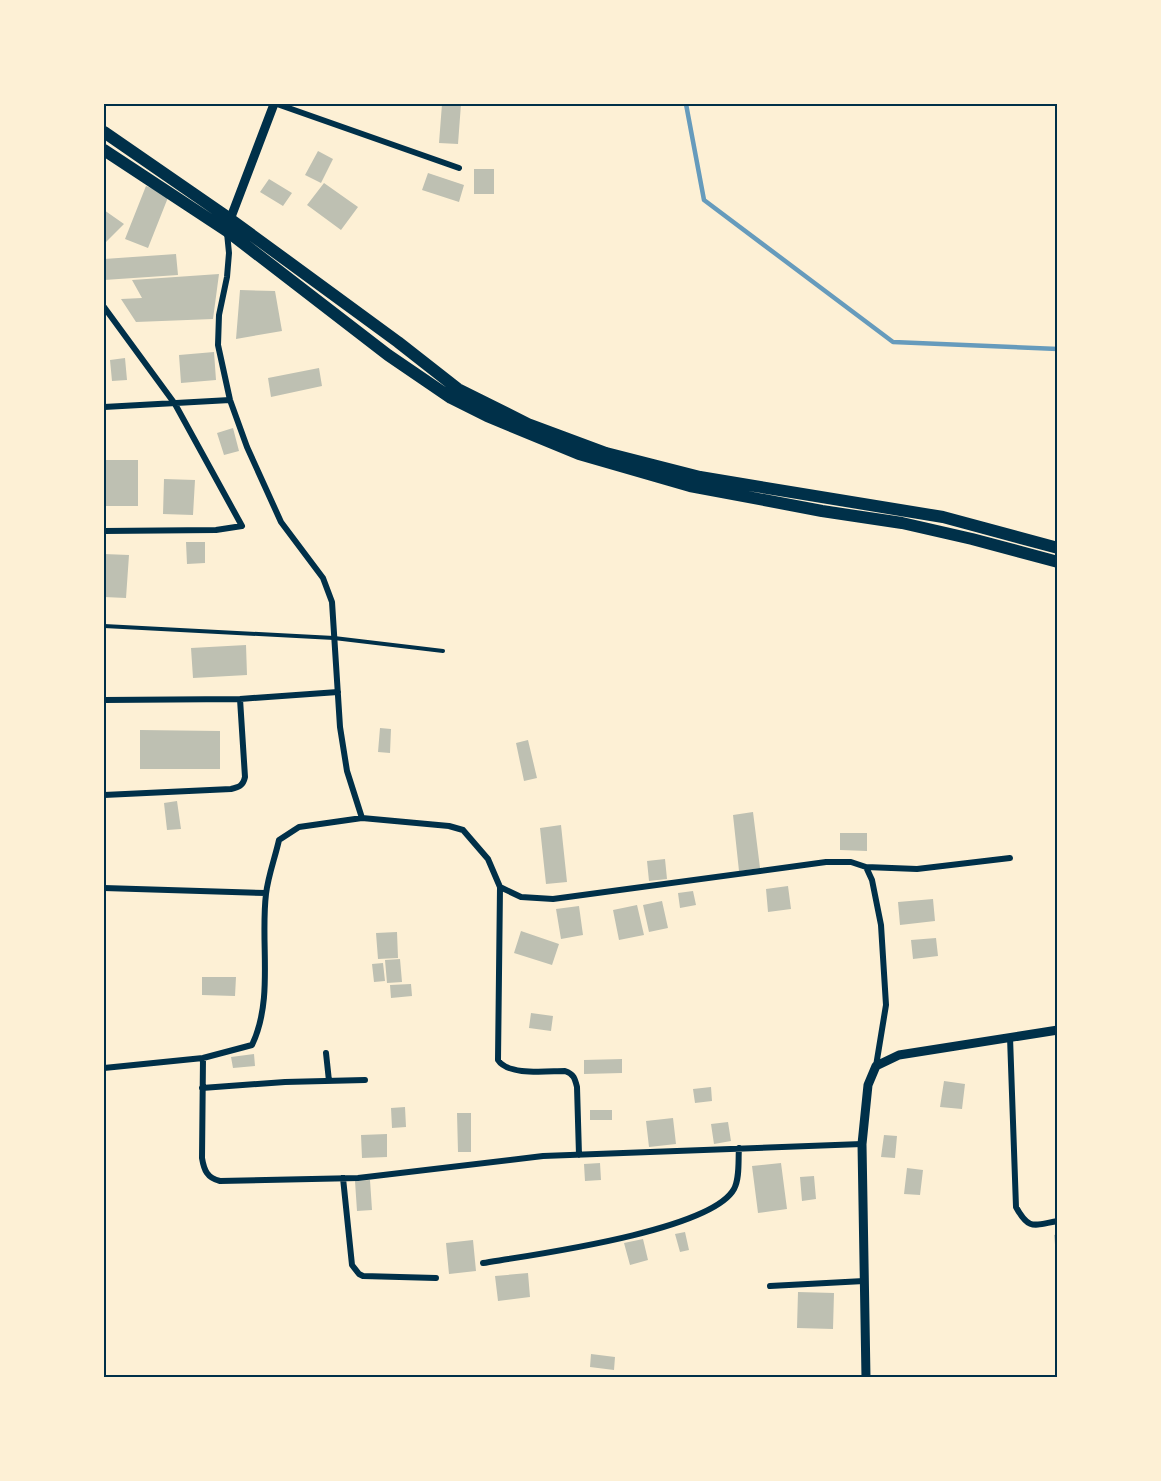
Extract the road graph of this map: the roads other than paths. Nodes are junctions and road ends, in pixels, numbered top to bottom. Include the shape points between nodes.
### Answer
1 (275, 104) edge
2 (104, 132) edge
3 (104, 150) edge
4 (459, 168) dead end
5 (228, 225) junction
6 (104, 307) edge
7 (230, 400) junction
8 (175, 404) junction
9 (104, 407) edge
10 (104, 531) edge
11 (1058, 548) edge
12 (1058, 562) edge
13 (104, 626) edge
14 (334, 638) junction
15 (443, 651) dead end
16 (338, 692) junction
17 (240, 699) junction
18 (104, 700) edge
19 (104, 795) edge
20 (362, 819) junction
21 (1010, 858) dead end
22 (866, 867) junction
23 (104, 888) edge
24 (500, 888) junction
25 (266, 893) junction
26 (1058, 1030) edge
27 (1010, 1037) junction
28 (326, 1053) dead end
29 (203, 1058) junction
30 (876, 1066) junction
31 (104, 1068) edge
32 (365, 1080) dead end
33 (329, 1081) junction
34 (202, 1088) junction
35 (862, 1144) junction
36 (739, 1148) junction
37 (579, 1155) junction
38 (343, 1178) junction
39 (1058, 1221) edge
40 (483, 1263) dead end
41 (436, 1278) dead end
42 (864, 1281) junction
43 (770, 1286) dead end
44 (866, 1377) edge

1 - 4 street
1 - 5 street
2 - 5 main road
3 - 5 main road
5 - 7 street via 229,253 218,345
5 - 11 main road via 398,342 458,389 558,436 606,453 700,477 943,517
5 - 12 main road via 388,355 451,398 579,454 690,486 902,523
6 - 8 street
7 - 8 street
7 - 14 street via 281,522 323,578 332,602
8 - 9 street
8 - 10 street via 242,526 216,530
13 - 14 lane
14 - 15 lane
14 - 16 street
16 - 17 street
16 - 20 street via 347,771
17 - 18 street
17 - 19 street via 245,777 240,786
20 - 24 street via 463,830 488,859
20 - 25 street via 299,827 279,840
21 - 22 street via 917,868
22 - 24 street via 851,862 825,862 553,899 520,897
22 - 30 street via 881,925 886,1005
23 - 25 street
24 - 37 street via 498,1060 510,1070 565,1071 575,1078
25 - 29 street via 259,1030 252,1045
26 - 27 street
27 - 30 street via 899,1055
27 - 39 street via 1016,1207 1023,1221 1033,1225
28 - 33 street
29 - 31 street
29 - 34 street
30 - 35 street via 868,1085
32 - 33 street
33 - 34 street
34 - 38 street via 202,1158 204,1170 213,1180
35 - 36 street
35 - 42 street
36 - 37 street
36 - 40 street via 734,1189 691,1218 604,1243
37 - 38 street
38 - 41 street via 355,1271 363,1276
42 - 43 street
42 - 44 street

